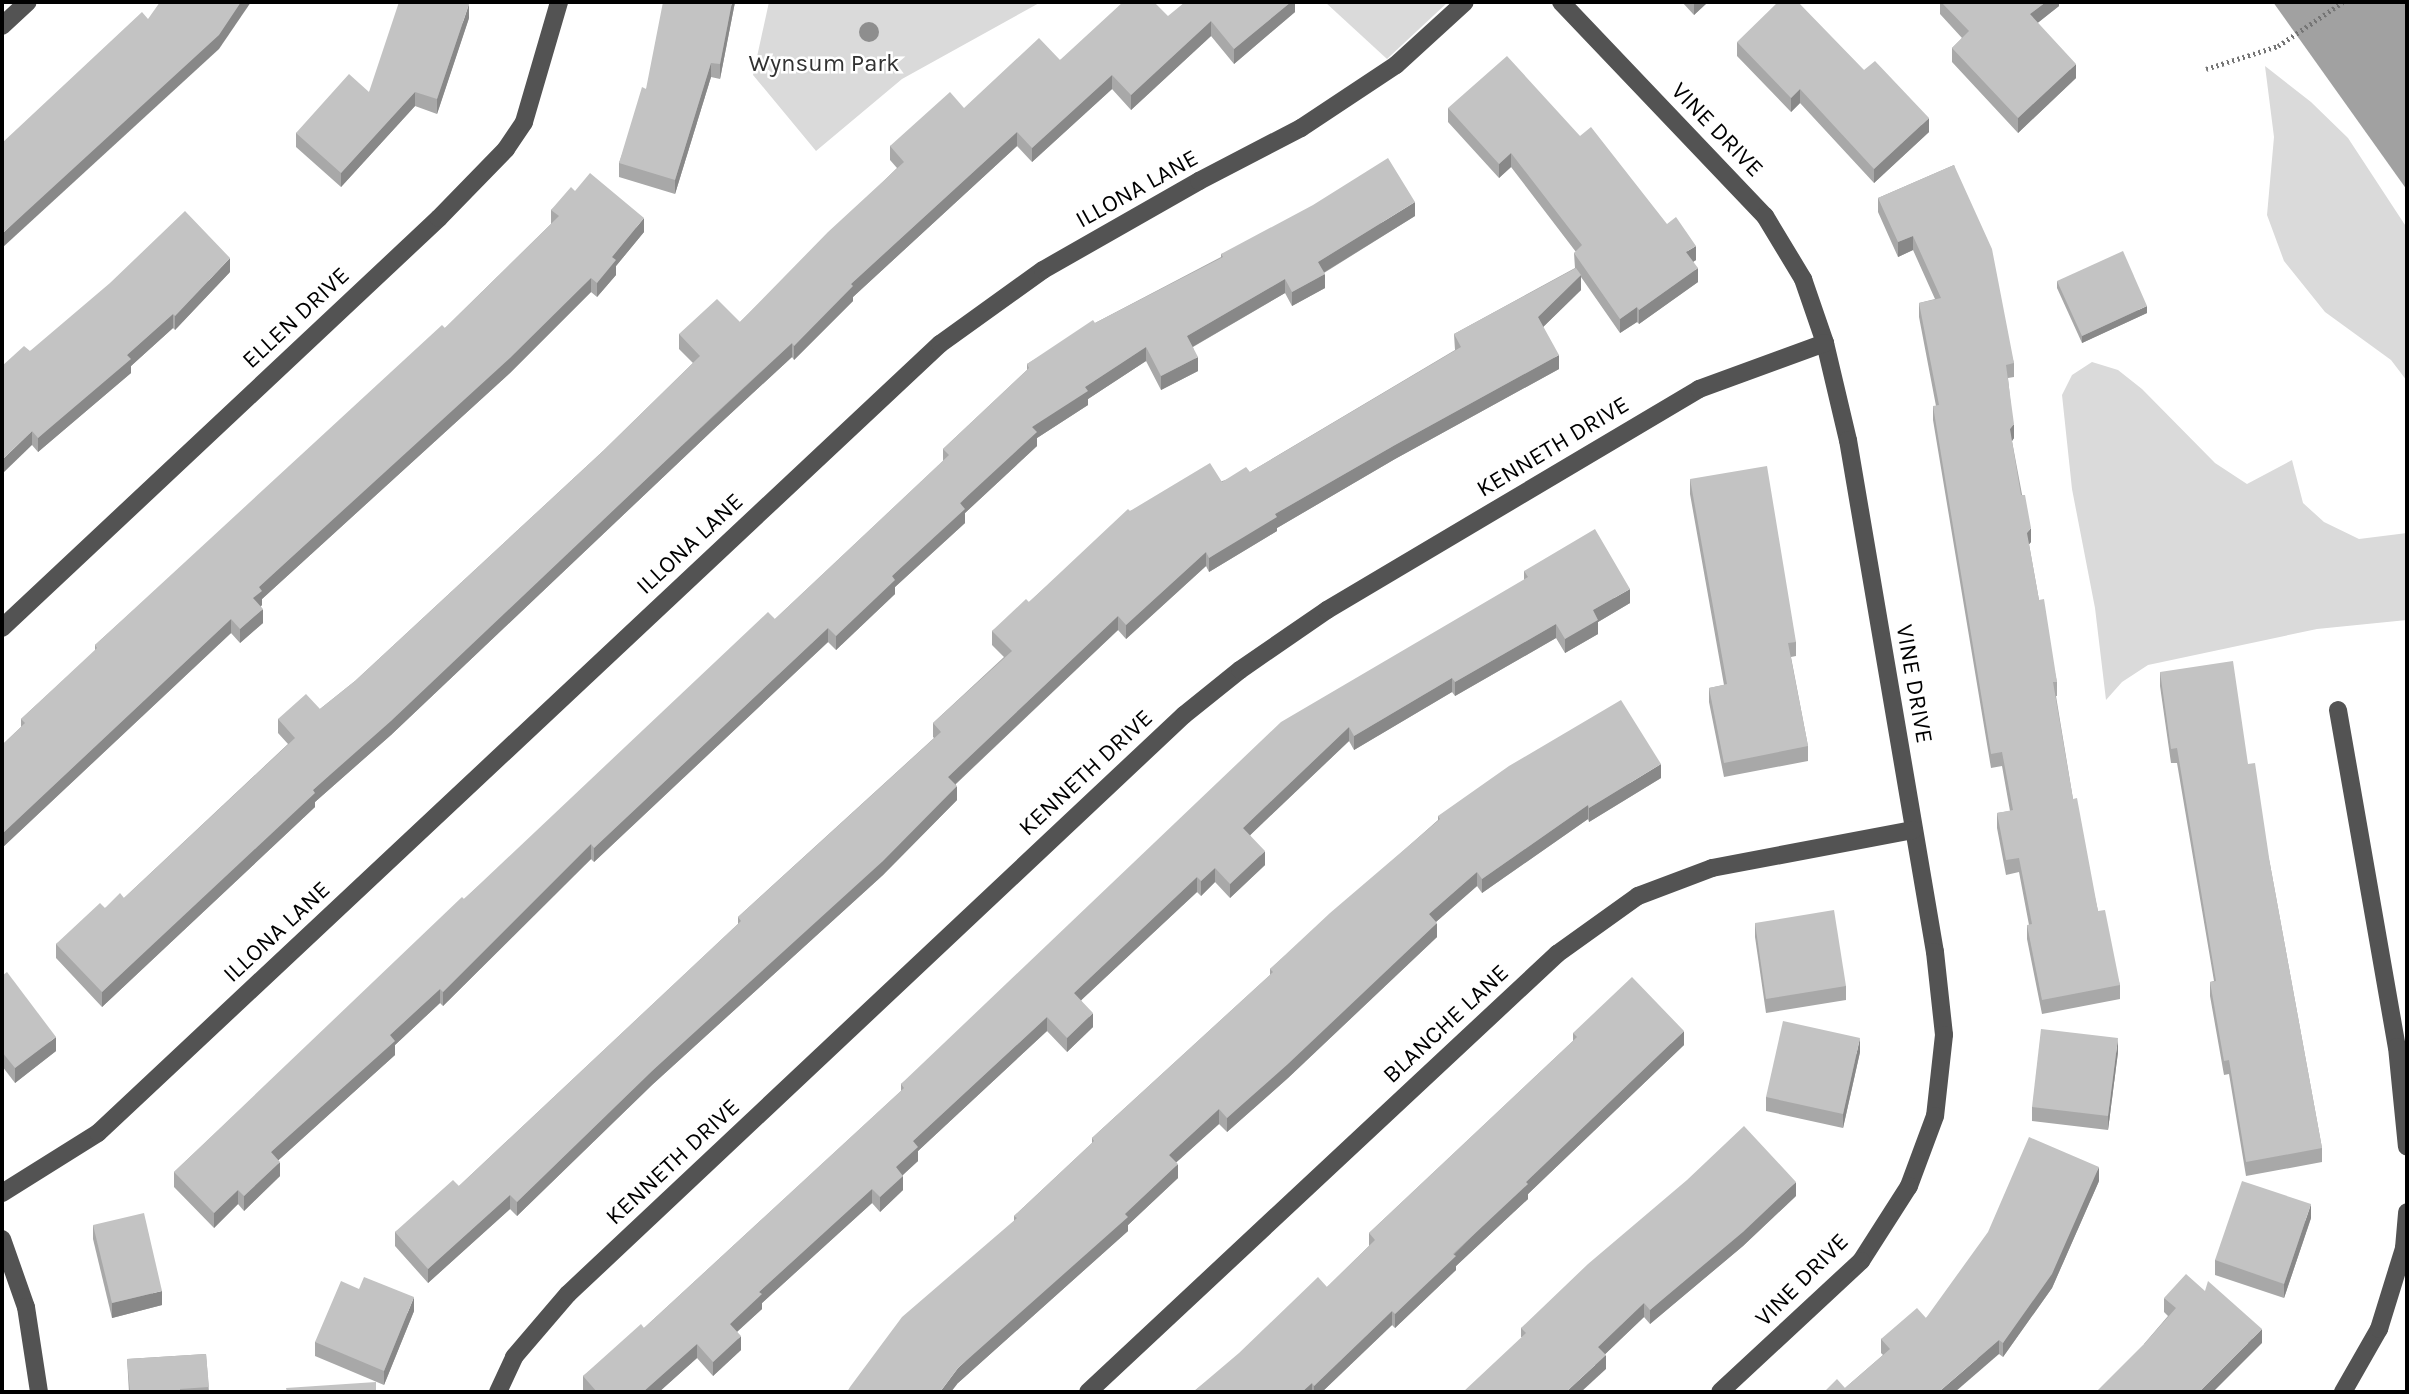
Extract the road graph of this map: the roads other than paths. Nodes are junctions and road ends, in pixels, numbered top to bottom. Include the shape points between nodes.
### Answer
1 (28, 2) edge
2 (559, 2) edge
3 (1465, 2) edge
4 (1560, 2) edge
5 (2, 26) edge
6 (1825, 343) junction
7 (2, 628) edge
8 (2338, 709) dead end
9 (1913, 830) junction
10 (2407, 1133) edge
11 (2407, 1147) edge
12 (2, 1193) edge
13 (2407, 1212) edge
14 (2, 1239) edge
15 (39, 1392) edge
16 (498, 1392) edge
17 (1088, 1392) edge
18 (1720, 1392) edge
19 (2343, 1392) edge

1 - 5 street
2 - 7 street, ELLEN DRIVE via 524,122 506,149 439,218
3 - 12 street, ILLONA LANE via 1396,65 1301,128 1043,270 940,344 98,1133
4 - 6 street, VINE DRIVE via 1765,216 1803,279
6 - 9 street, VINE DRIVE via 1848,440
6 - 16 street, KENNETH DRIVE via 1699,388 1327,610 1240,670 1184,715 568,1294 514,1357
8 - 10 street via 2397,1046
9 - 17 street, BLANCHE LANE via 1712,868 1638,895 1557,954
9 - 18 street, VINE DRIVE via 1936,952 1944,1035 1935,1116 1909,1186 1861,1261
10 - 11 street
13 - 19 street via 2404,1248 2379,1329
14 - 15 street via 26,1307

